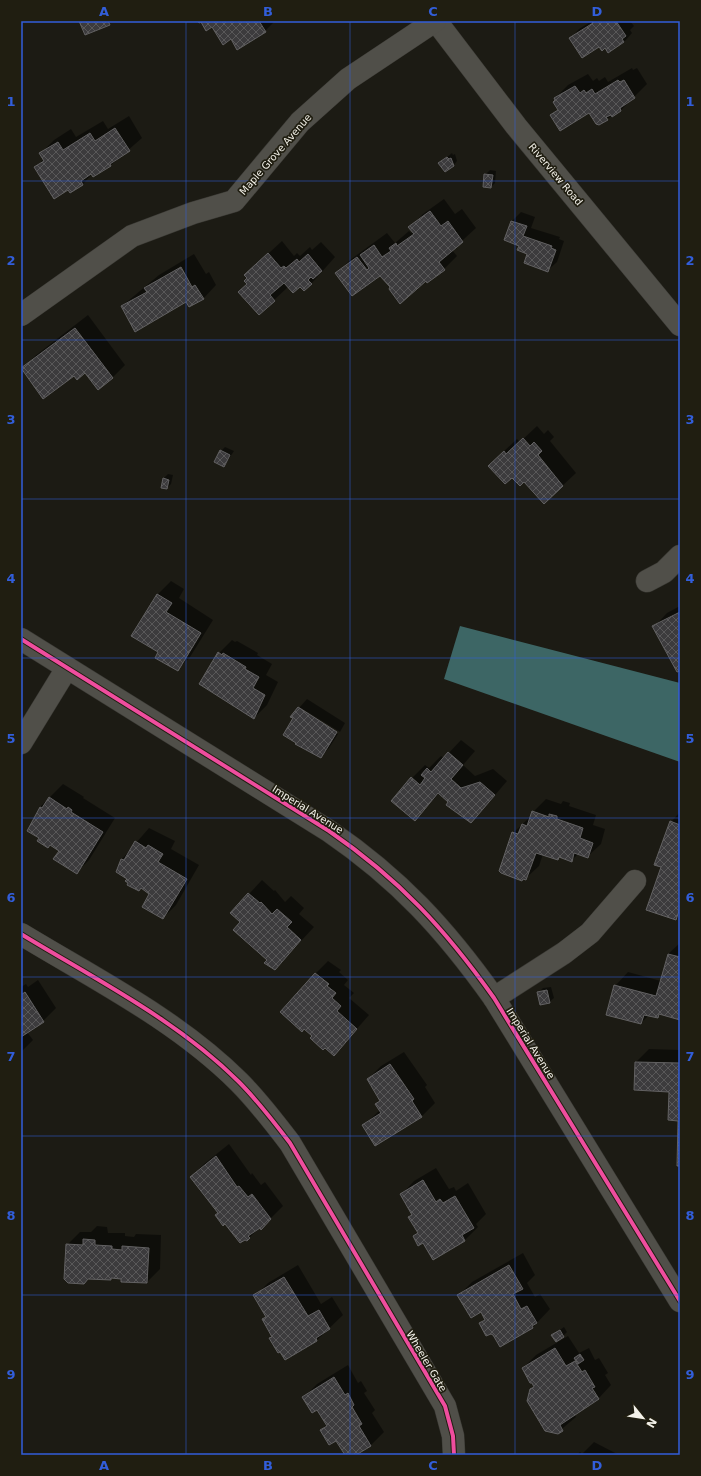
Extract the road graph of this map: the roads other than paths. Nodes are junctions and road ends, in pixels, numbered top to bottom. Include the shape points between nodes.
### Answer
1 (436, 21) edge
2 (21, 315) edge
3 (680, 325) edge
4 (680, 556) edge
5 (647, 581) dead end
6 (21, 639) edge
7 (67, 668) junction
8 (21, 743) edge
9 (635, 881) dead end
10 (21, 934) edge
11 (494, 998) junction
12 (680, 1301) edge
13 (454, 1455) edge

1 - 2 street, Maple Grove Avenue via 348,79 300,122 234,202 193,213 132,236
1 - 3 street, Riverview Road via 516,126
4 - 5 street via 664,572
6 - 7 street, Imperial Avenue
7 - 8 street
7 - 11 street, Imperial Avenue via 294,809 366,857 441,928
9 - 11 street via 590,933
10 - 13 street, Wheeler Gate via 179,1032 234,1077 266,1113 290,1143 445,1406 453,1436
11 - 12 street, Imperial Avenue

